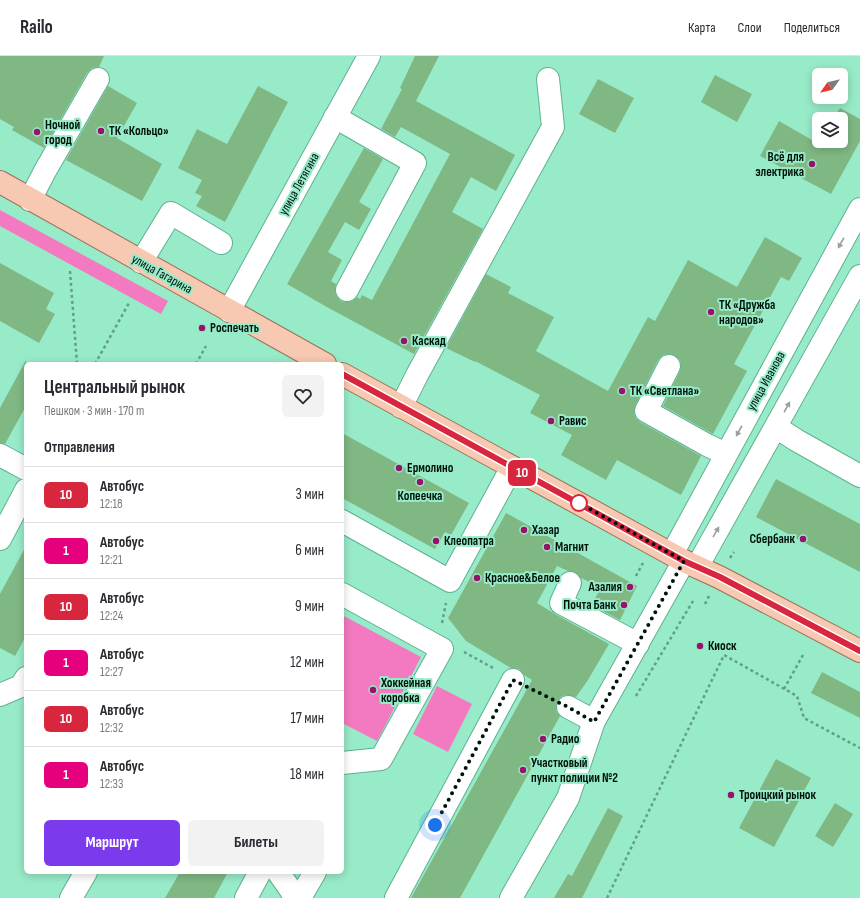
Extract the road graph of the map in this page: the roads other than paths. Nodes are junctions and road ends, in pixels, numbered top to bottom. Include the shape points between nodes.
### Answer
1 (368, 56) edge
2 (98, 79) dead end
3 (548, 80) dead end
4 (335, 118) junction
5 (0, 182) edge
6 (30, 200) junction
7 (860, 209) edge
8 (221, 243) dead end
9 (141, 262) junction
10 (860, 276) edge
11 (347, 290) dead end
12 (229, 311) junction
13 (321, 362) edge
14 (669, 366) dead end
15 (344, 375) edge
16 (401, 407) junction
17 (776, 427) junction
18 (726, 454) junction
19 (0, 455) edge
20 (512, 467) junction
21 (24, 468) edge
22 (860, 476) edge
23 (24, 494) edge
24 (344, 522) edge
25 (0, 539) edge
26 (685, 560) junction
27 (570, 583) dead end
28 (344, 595) edge
29 (638, 644) junction
30 (860, 651) edge
31 (513, 680) road end
32 (24, 682) edge
33 (0, 695) edge
34 (568, 707) road end
35 (594, 722) junction
36 (344, 762) edge
37 (85, 874) edge
38 (259, 874) edge
39 (279, 874) edge
40 (314, 874) edge
41 (71, 898) edge
42 (246, 898) edge
43 (295, 898) edge
44 (300, 898) edge
45 (396, 898) edge
46 (511, 898) edge

1 - 4 street, улица Летягина
2 - 6 street
3 - 16 street via 553,127
4 - 11 street via 415,163
4 - 12 street, улица Летягина
5 - 6 main road, улица Гагарина
6 - 9 main road, улица Гагарина
7 -> 18 street, улица Иванова
8 - 9 street via 171,213
9 - 12 main road, улица Гагарина
17 -> 10 street, улица Иванова
12 - 13 main road, улица Гагарина
14 - 18 street via 646,411
15 - 16 main road
16 - 20 main road
17 - 22 street
26 -> 17 street, улица Иванова
18 - 26 street, улица Иванова
19 - 21 street
20 - 24 street via 450,581
20 - 26 main road
23 - 25 street
26 - 29 street, улица Иванова
26 - 30 main road
27 - 29 street via 561,603
28 - 36 street via 442,649 381,759
29 - 35 street, улица Иванова
31 - 45 street
32 - 33 street via 22,686
34 - 35 street
35 - 46 street, улица Иванова via 568,798
37 - 41 street
38 - 42 street
39 - 43 street
40 - 44 street

